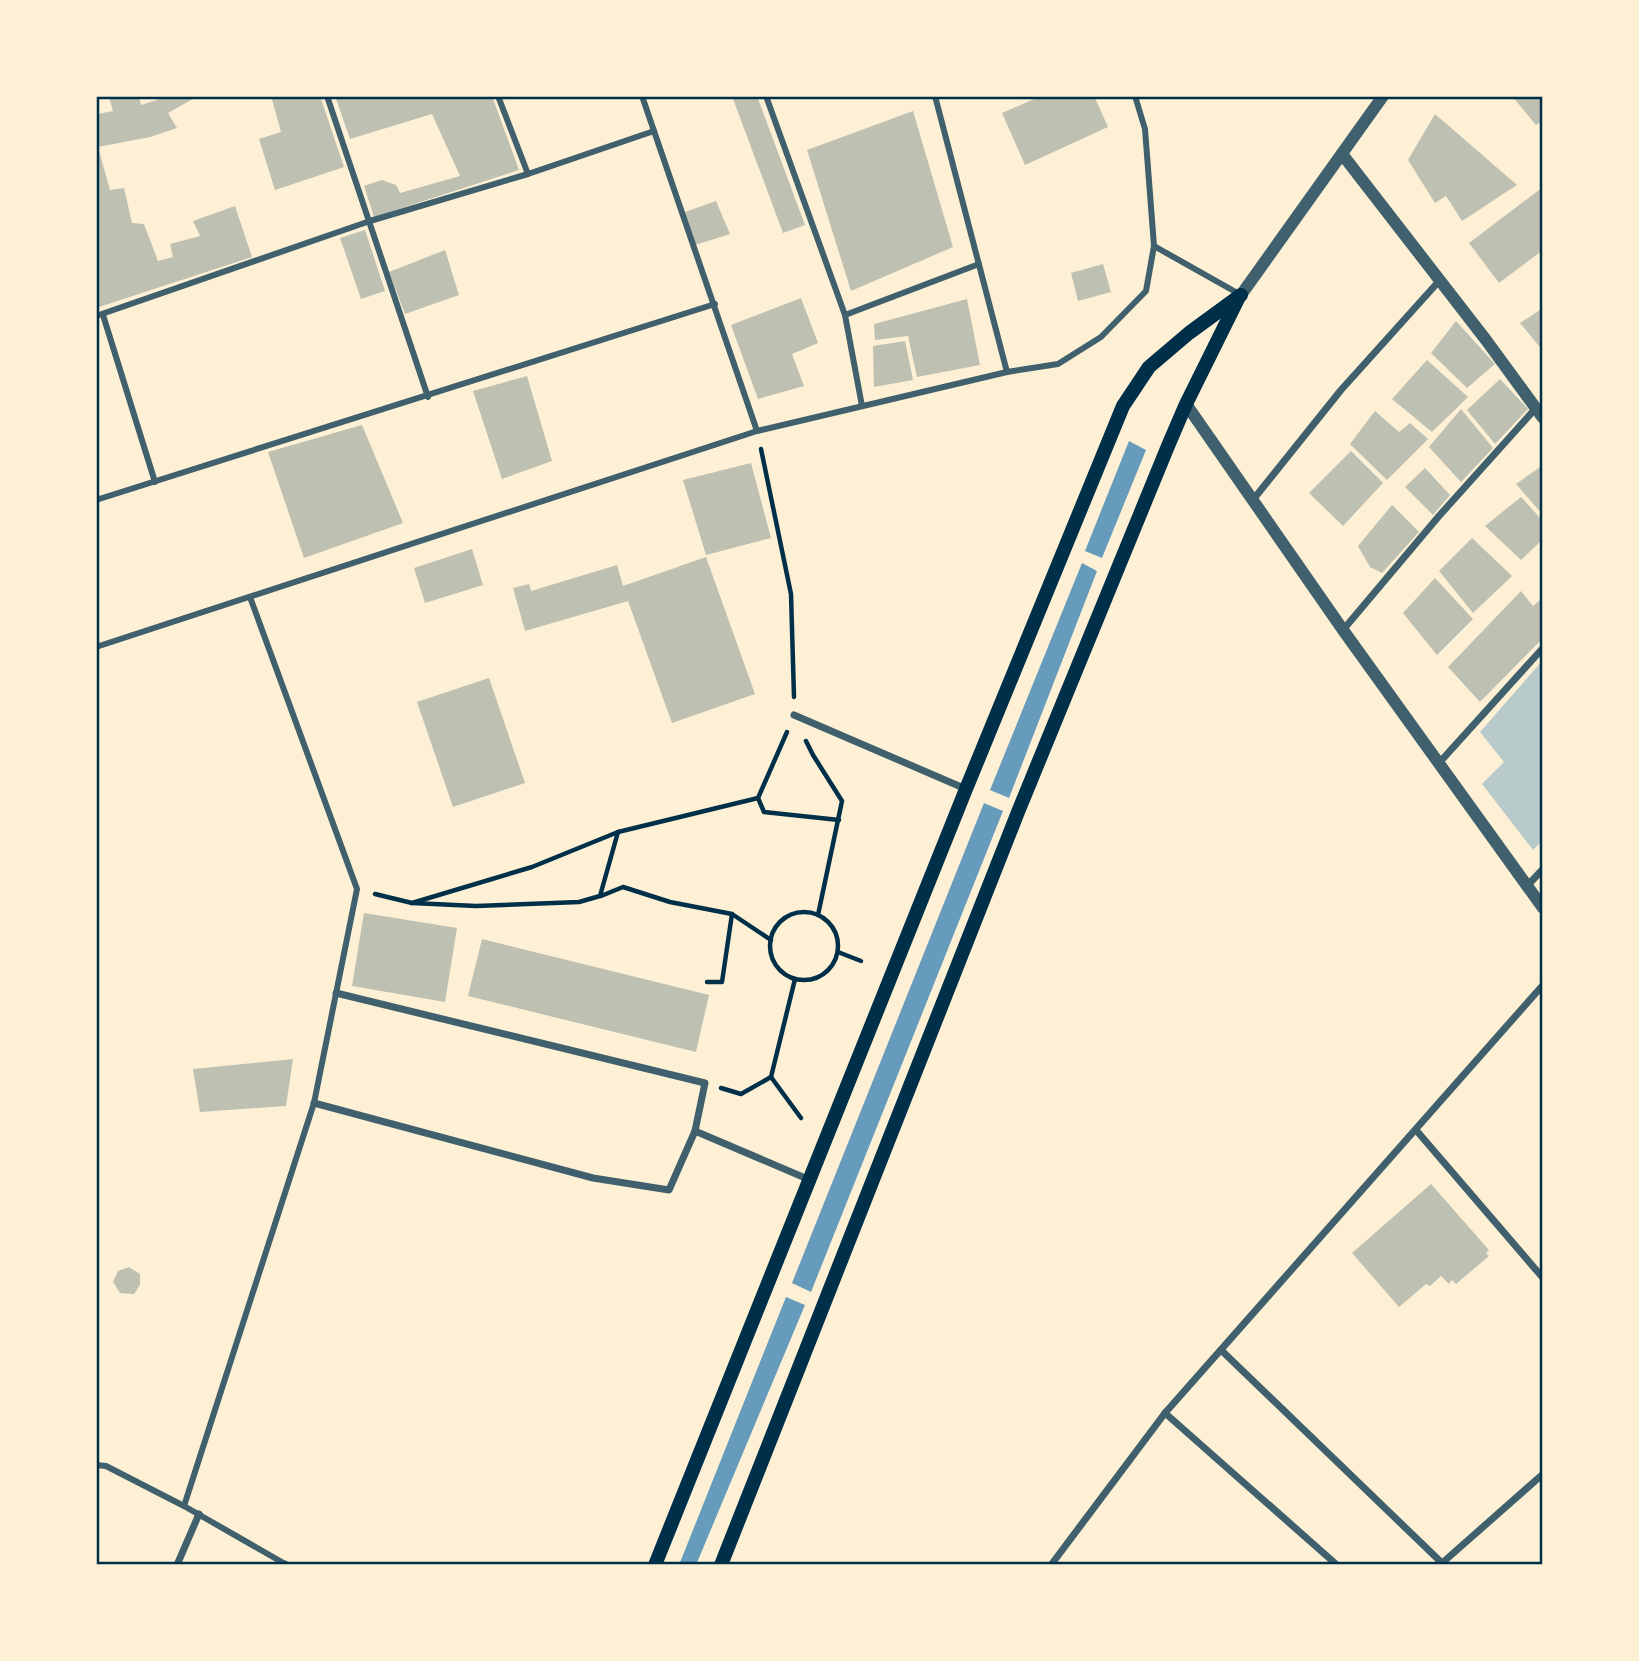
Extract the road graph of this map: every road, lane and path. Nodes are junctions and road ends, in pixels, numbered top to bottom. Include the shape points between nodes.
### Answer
1 (327, 96) edge
2 (498, 96) edge
3 (642, 96) edge
4 (766, 96) edge
5 (935, 96) edge
6 (1135, 96) edge
7 (1383, 96) edge
8 (654, 131) junction
9 (1342, 154) junction
10 (527, 174) junction
11 (370, 221) junction
12 (1154, 246) junction
13 (979, 264) junction
14 (1440, 281) junction
15 (1241, 295) junction
16 (715, 304) junction
17 (100, 315) edge
18 (845, 315) junction
19 (1007, 372) junction
20 (428, 397) junction
21 (1185, 404) junction
22 (862, 406) junction
23 (1539, 413) edge
24 (757, 432) junction
25 (155, 482) junction
26 (96, 500) edge
27 (1252, 501) junction
28 (250, 597) junction
29 (1343, 630) junction
30 (96, 647) edge
31 (1543, 648) edge
32 (794, 715) junction
33 (1439, 763) junction
34 (966, 789) junction
35 (758, 798) junction
36 (839, 820) junction
37 (618, 832) junction
38 (1543, 869) edge
39 (1527, 887) junction
40 (357, 889) junction
41 (600, 896) junction
42 (412, 903) junction
43 (1543, 908) edge
44 (733, 914) junction
45 (818, 915) junction
46 (771, 940) junction
47 (838, 952) junction
48 (861, 961) dead end
49 (795, 979) junction
50 (707, 982) dead end
51 (1543, 985) edge
52 (336, 993) junction
53 (771, 1077) junction
54 (705, 1083) junction
55 (314, 1103) junction
56 (801, 1118) dead end
57 (1416, 1129) junction
58 (695, 1131) junction
59 (811, 1181) junction
60 (1543, 1278) edge
61 (1221, 1350) junction
62 (1165, 1413) junction
63 (96, 1465) edge
64 (1543, 1474) edge
65 (184, 1506) junction
66 (198, 1514) junction
67 (286, 1564) edge
68 (1441, 1564) edge
69 (177, 1565) edge
70 (655, 1565) edge
71 (721, 1565) edge
72 (1051, 1565) edge
73 (1337, 1565) edge

1 - 11 street
2 - 10 street
3 - 8 street
4 - 18 street
5 - 13 street
6 - 12 street via 1145,129
7 - 9 street
8 - 10 street
8 - 16 street
9 - 14 street
9 - 15 street
10 - 11 street
11 - 17 street
11 - 20 street
12 - 15 street
12 - 19 street via 1146,291 1101,337 1058,365
13 - 18 street
13 - 19 street
14 - 23 street
14 - 27 street via 1341,390
15 - 21 main road
15 - 34 main road via 1149,367 1124,406
16 - 20 street
16 - 24 street
17 - 25 street
18 - 22 street
19 - 22 street
20 - 25 street
21 - 27 street
21 - 71 main road
22 - 24 street
23 - 29 street
24 - 28 street
24 - 32 path via 791,594
25 - 26 street
27 - 29 street
28 - 30 street
28 - 40 street
29 - 33 street
31 - 33 street
32 - 34 street
32 - 35 path
32 - 36 path via 842,801
33 - 39 street
34 - 59 main road
35 - 36 path via 764,812
35 - 37 path
36 - 45 path
37 - 41 path
37 - 42 path via 532,867
38 - 39 street
39 - 43 street
40 - 42 path
40 - 52 street
41 - 42 path via 579,902 476,906
41 - 44 path via 623,887
44 - 46 path
44 - 50 path via 722,982
45 - 46 path via 786,917
45 - 47 path via 834,930
46 - 49 path via 776,966
47 - 48 path
47 - 49 path via 826,972
49 - 53 path
51 - 57 street
52 - 54 street
52 - 55 street
53 - 54 path via 741,1094
53 - 56 path
54 - 58 street
55 - 58 street via 593,1178 669,1190
55 - 65 street
57 - 60 street
57 - 61 street
58 - 59 street
59 - 70 main road
61 - 62 street
61 - 68 street
62 - 72 street
62 - 73 street
63 - 65 street
64 - 68 street
65 - 66 street
66 - 67 street
66 - 69 street

